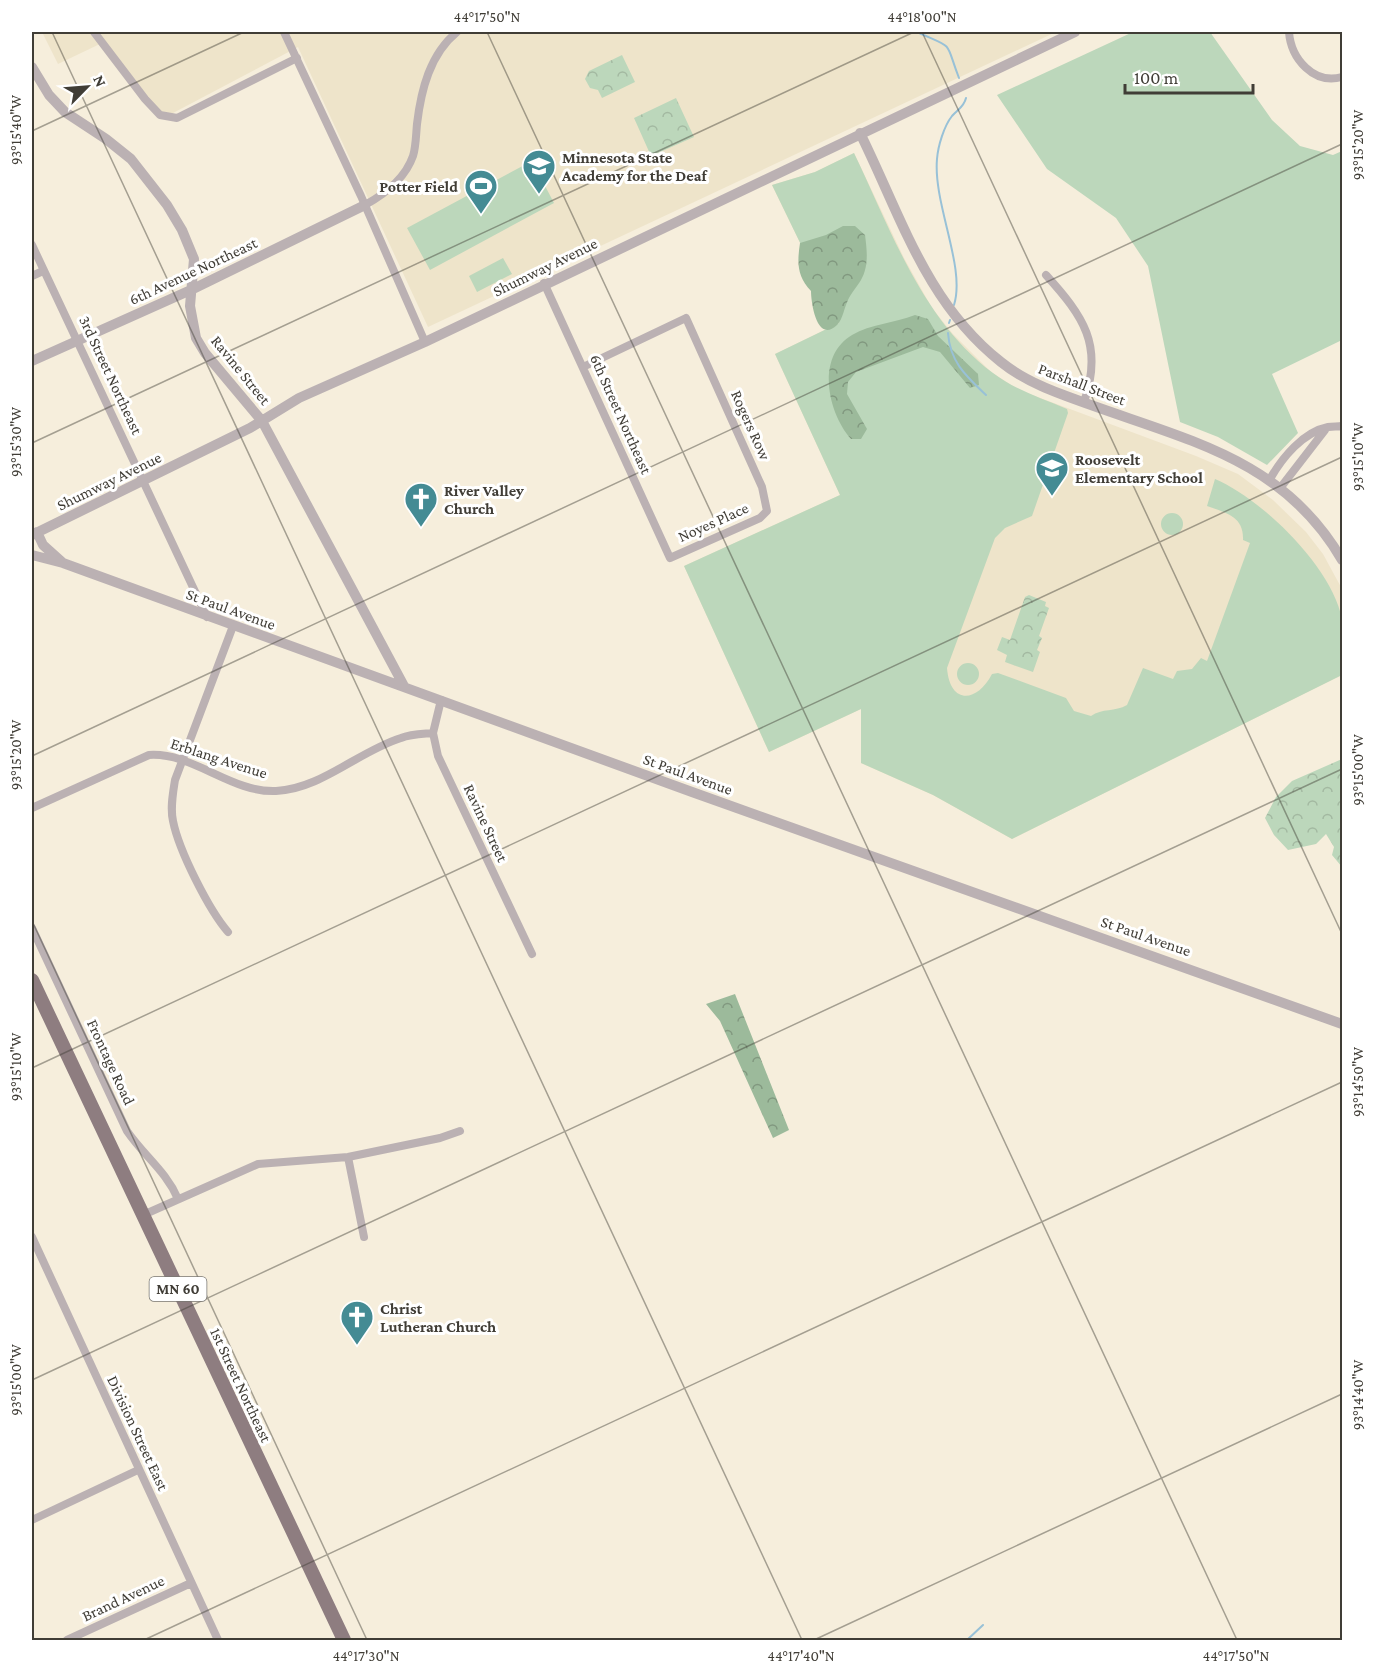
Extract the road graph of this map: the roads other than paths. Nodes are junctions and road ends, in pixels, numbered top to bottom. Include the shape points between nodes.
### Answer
1 (94, 32) edge
2 (284, 32) edge
3 (1074, 32) edge
4 (1289, 32) edge
5 (453, 33) edge
6 (297, 58) junction
7 (32, 67) edge
8 (1342, 77) edge
9 (860, 133) junction
10 (365, 206) junction
11 (32, 245) edge
12 (43, 271) junction
13 (1046, 275) dead end
14 (32, 276) edge
15 (544, 283) junction
16 (193, 289) junction
17 (78, 339) junction
18 (424, 342) junction
19 (32, 361) edge
20 (583, 367) junction
21 (1084, 402) junction
22 (262, 421) junction
23 (1328, 426) junction
24 (1342, 426) edge
25 (1270, 479) junction
26 (144, 482) junction
27 (1281, 487) junction
28 (767, 511) joint
29 (34, 534) edge
30 (32, 555) edge
31 (670, 558) joint
32 (1342, 560) edge
33 (63, 563) junction
34 (207, 617) junction
35 (233, 626) junction
36 (404, 686) junction
37 (441, 700) junction
38 (433, 733) junction
39 (182, 761) junction
40 (32, 808) edge
41 (32, 928) edge
42 (228, 932) dead end
43 (532, 954) dead end
44 (32, 980) edge
45 (1342, 1024) edge
46 (460, 1131) dead end
47 (348, 1157) junction
48 (178, 1199) junction
49 (143, 1215) junction
50 (364, 1236) dead end
51 (32, 1238) edge
52 (138, 1470) junction
53 (32, 1520) edge
54 (191, 1583) junction
55 (67, 1641) edge
56 (218, 1641) edge
57 (344, 1641) edge

1 - 6 street via 160,115 177,118
2 - 6 street
3 - 9 street, Shumway Avenue
4 - 8 street via 1295,53 1306,69 1324,79
5 - 10 street via 426,77 414,155 399,180
6 - 10 street
7 - 16 street, Ravine Street via 65,112 131,159 167,205 192,251
9 - 15 street, Shumway Avenue
9 - 21 street, Parshall Street via 928,279 960,325 1018,374
10 - 16 street, 6th Avenue Northeast
10 - 18 street
11 - 12 street, 3rd Street Northeast
12 - 14 street
12 - 17 street, 3rd Street Northeast
13 - 21 street via 1073,305 1089,338 1092,371
15 - 18 street, Shumway Avenue
15 - 20 street, 6th Street Northeast
16 - 17 street, 6th Avenue Northeast
16 - 22 street, Ravine Street via 192,322 196,338
17 - 19 street, 6th Avenue Northeast
17 - 26 street, 3rd Street Northeast
18 - 22 street, Shumway Avenue via 299,398
20 - 28 street, Rogers Row via 686,318 762,487
20 - 31 street, 6th Street Northeast
21 - 25 street, Parshall Street via 1208,447
22 - 26 street, Shumway Avenue
22 - 36 street, Ravine Street
23 - 24 street
23 - 25 street via 1290,451
23 - 27 street
25 - 27 street, Parshall Street
26 - 29 street, Shumway Avenue
26 - 34 street, 3rd Street Northeast
27 - 32 street, Parshall Street via 1314,520
28 - 31 street, Noyes Place via 760,518
29 - 33 street, St Paul Avenue
30 - 33 street
33 - 34 street, St Paul Avenue
34 - 35 street, St Paul Avenue
35 - 36 street, St Paul Avenue
35 - 39 street
36 - 37 street, St Paul Avenue
37 - 38 street, Ravine Street
37 - 45 street, St Paul Avenue
38 - 39 street, Erblang Avenue via 402,737 310,782 274,791 248,786
38 - 43 street, Ravine Street via 438,756
39 - 40 street, Erblang Avenue via 166,755 141,757
39 - 42 street via 172,799 177,838 217,920
41 - 48 street, Frontage Road via 128,1131 162,1171
44 - 49 main road, 1st Street Northeast / MN 60
46 - 47 street
47 - 48 street via 258,1164
47 - 50 street
48 - 49 street
49 - 57 main road, 1st Street Northeast / MN 60
51 - 52 street, Division Street East
52 - 53 street
52 - 54 street, Division Street East
54 - 55 street, Brand Avenue
54 - 56 street, Division Street East

